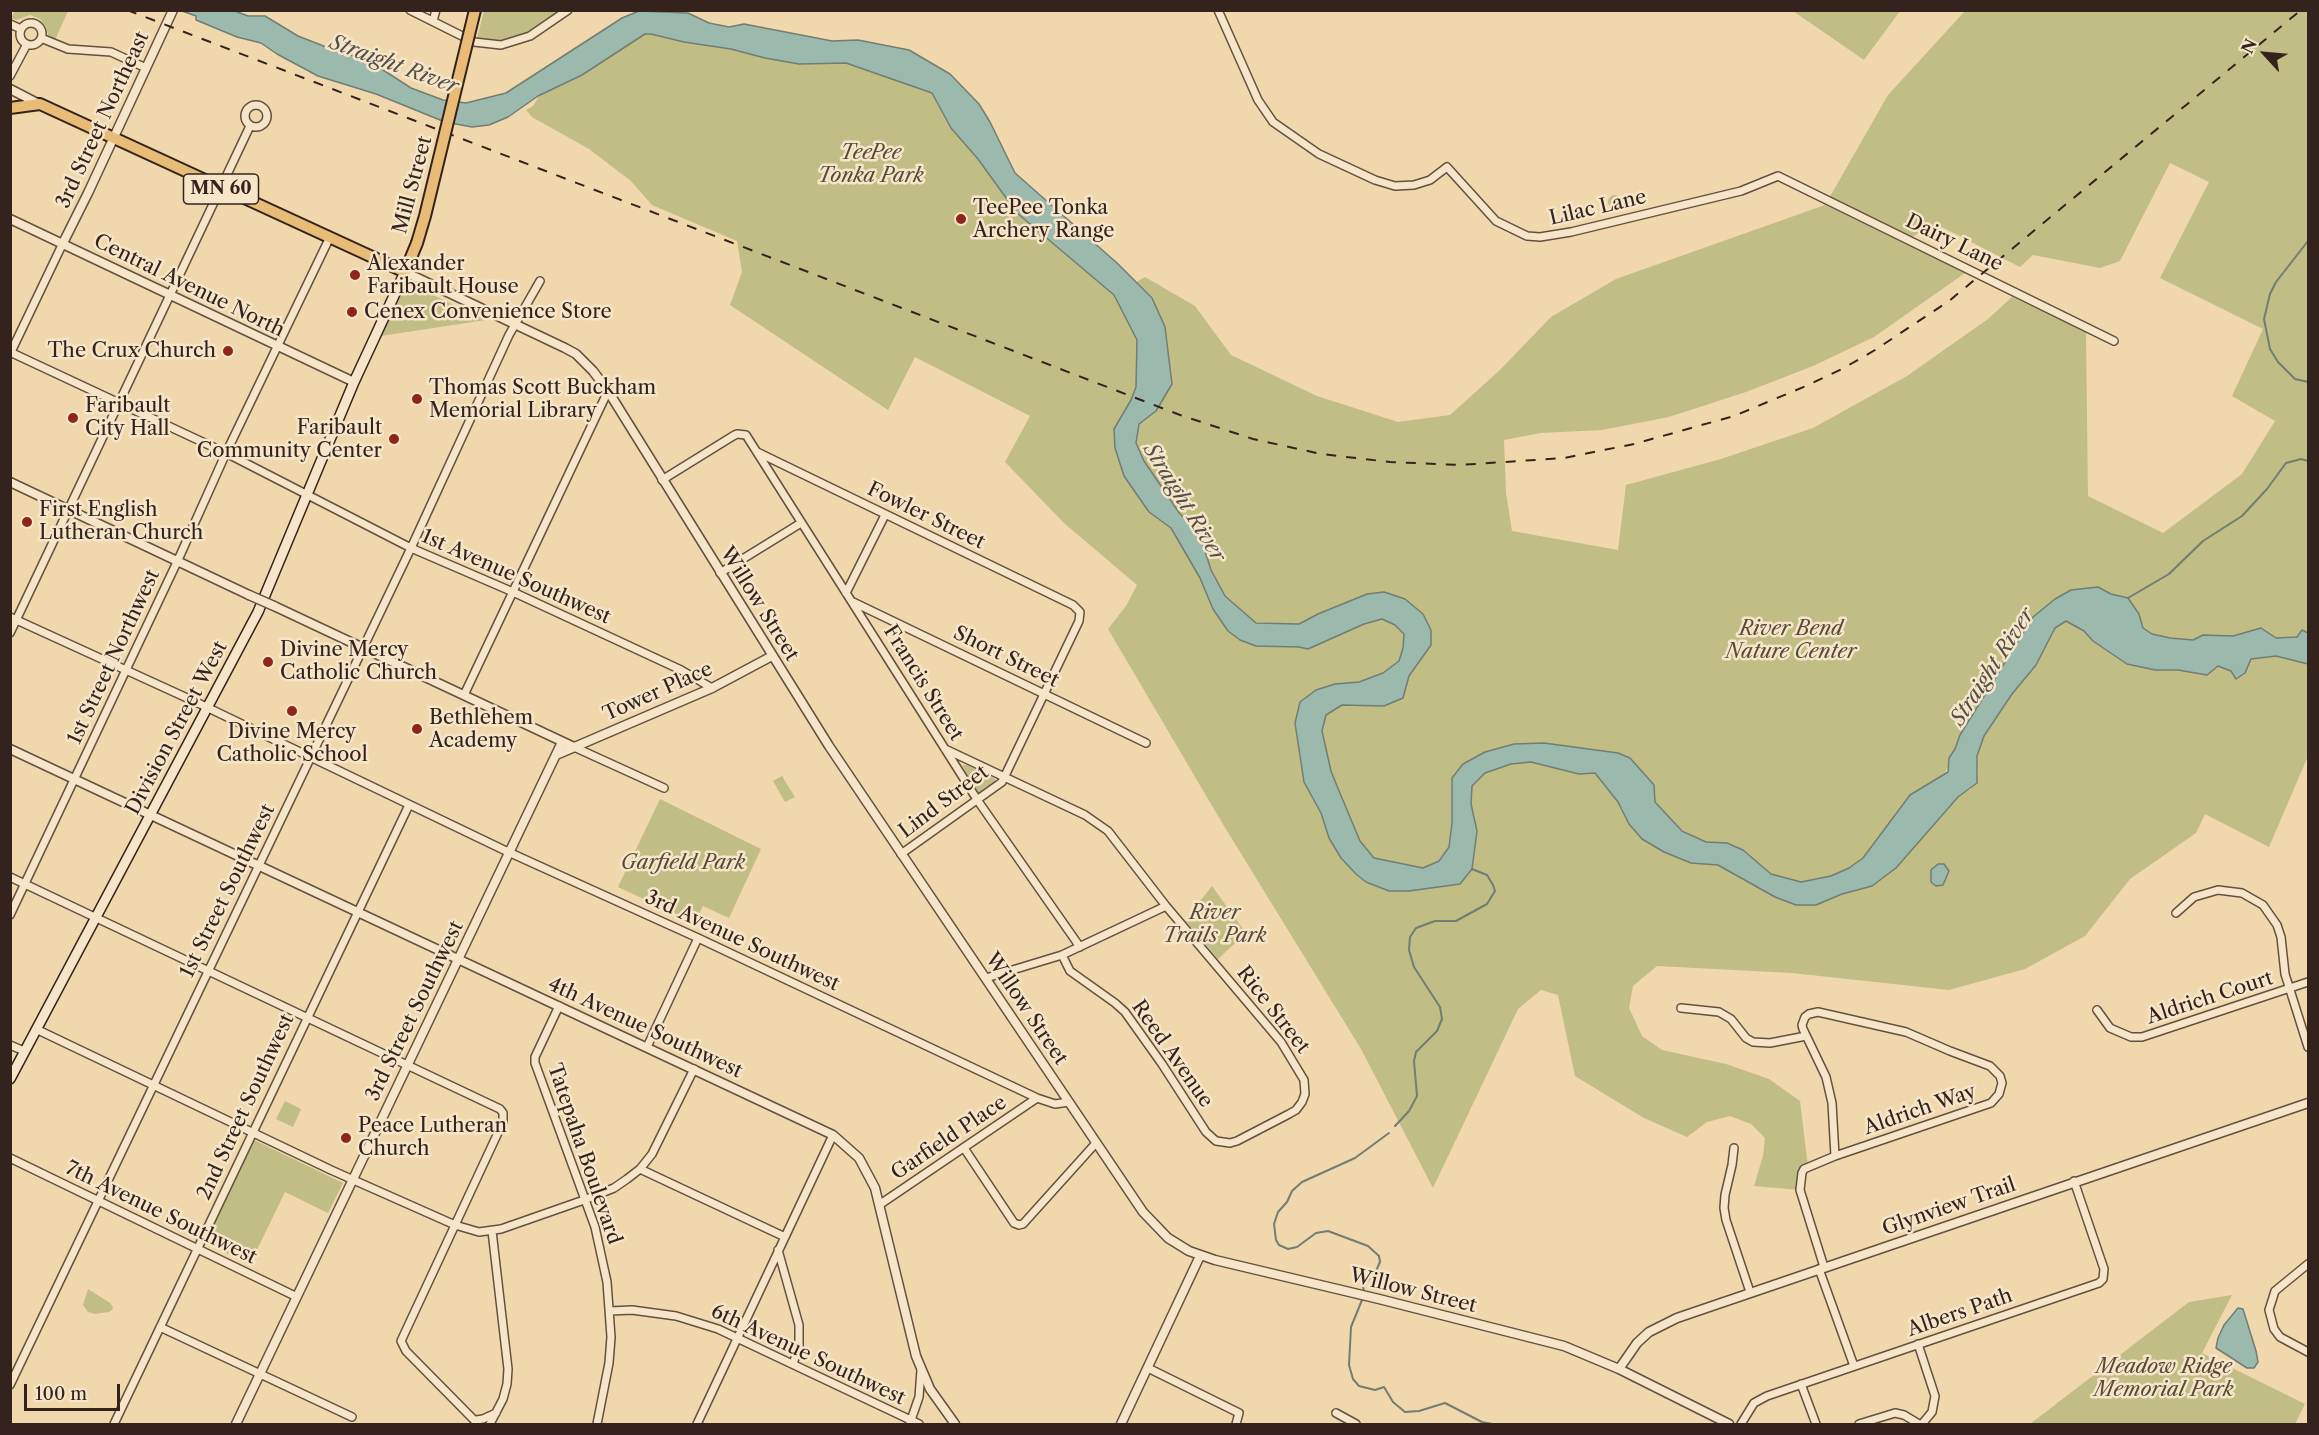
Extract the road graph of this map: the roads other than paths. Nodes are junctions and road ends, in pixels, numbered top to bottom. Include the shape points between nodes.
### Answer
1 (173, 10) edge
2 (410, 10) edge
3 (436, 10) edge
4 (475, 10) edge
5 (568, 10) edge
6 (1218, 10) edge
7 (433, 21) junction
8 (10, 24) edge
9 (21, 28) junction
10 (41, 38) junction
11 (27, 44) junction
12 (146, 68) junction
13 (10, 76) edge
14 (10, 89) edge
15 (40, 104) junction
16 (10, 108) edge
17 (250, 126) dead end
18 (113, 139) junction
19 (1778, 176) joint
20 (221, 189) junction
21 (10, 219) edge
22 (330, 237) junction
23 (63, 243) junction
24 (405, 272) junction
25 (540, 281) dead end
26 (170, 295) junction
27 (514, 325) junction
28 (2114, 341) dead end
29 (279, 347) junction
30 (11, 353) edge
31 (354, 382) junction
32 (608, 391) junction
33 (118, 403) junction
34 (757, 452) junction
35 (226, 453) junction
36 (662, 480) junction
37 (10, 482) edge
38 (307, 495) junction
39 (68, 510) junction
40 (885, 515) junction
41 (801, 523) junction
42 (411, 548) junction
43 (178, 560) junction
44 (720, 573) junction
45 (513, 592) junction
46 (846, 593) junction
47 (851, 601) junction
48 (1080, 612) joint
49 (14, 619) edge
50 (10, 633) edge
51 (362, 649) junction
52 (772, 656) junction
53 (125, 671) junction
54 (712, 688) junction
55 (1044, 694) junction
56 (464, 695) junction
57 (208, 708) junction
58 (562, 742) junction
59 (1146, 743) dead end
60 (574, 747) junction
61 (10, 749) edge
62 (945, 749) junction
63 (556, 755) junction
64 (311, 756) junction
65 (1005, 777) junction
66 (75, 780) junction
67 (664, 789) dead end
68 (978, 801) junction
69 (409, 805) junction
70 (151, 816) junction
71 (509, 852) junction
72 (901, 854) junction
73 (258, 866) junction
74 (10, 877) edge
75 (25, 884) junction
76 (1166, 906) junction
77 (357, 913) junction
78 (2176, 913) dead end
79 (10, 915) edge
80 (97, 918) junction
81 (698, 938) junction
82 (1080, 947) junction
83 (1062, 955) junction
84 (458, 957) junction
85 (207, 970) junction
86 (986, 978) junction
87 (2308, 982) edge
88 (2289, 989) junction
89 (559, 1006) junction
90 (1681, 1008) dead end
91 (2097, 1010) dead end
92 (307, 1017) junction
93 (36, 1029) junction
94 (1806, 1036) junction
95 (10, 1045) edge
96 (647, 1047) junction
97 (2308, 1047) edge
98 (24, 1051) junction
99 (407, 1064) junction
100 (694, 1069) junction
101 (10, 1079) edge
102 (153, 1086) junction
103 (1037, 1098) junction
104 (1069, 1102) junction
105 (2308, 1103) edge
106 (253, 1132) junction
107 (1206, 1132) joint
108 (833, 1135) junction
109 (1096, 1143) junction
110 (964, 1148) junction
111 (1734, 1148) dead end
112 (1834, 1156) junction
113 (10, 1158) edge
114 (640, 1169) junction
115 (352, 1180) junction
116 (2074, 1181) junction
117 (584, 1200) junction
118 (98, 1202) junction
119 (879, 1205) junction
120 (455, 1225) junction
121 (492, 1231) junction
122 (784, 1237) junction
123 (197, 1248) junction
124 (778, 1250) junction
125 (1200, 1256) junction
126 (2308, 1264) edge
127 (1821, 1268) junction
128 (1750, 1292) junction
129 (297, 1297) junction
130 (610, 1311) junction
131 (160, 1327) junction
132 (737, 1338) junction
133 (1918, 1344) junction
134 (2308, 1352) edge
135 (793, 1364) junction
136 (1854, 1366) junction
137 (1148, 1368) junction
138 (1619, 1369) junction
139 (921, 1370) junction
140 (259, 1375) junction
141 (1801, 1384) junction
142 (10, 1385) edge
143 (496, 1412) junction
144 (1336, 1413) dead end
145 (352, 1418) dead end
146 (477, 1423) edge
147 (910, 1423) edge
148 (114, 1425) edge
149 (236, 1425) edge
150 (490, 1425) edge
151 (597, 1425) edge
152 (697, 1425) edge
153 (919, 1425) edge
154 (955, 1425) edge
155 (1121, 1425) edge
156 (1236, 1425) edge
157 (1356, 1425) edge
158 (1729, 1425) edge
159 (1741, 1425) edge
160 (1816, 1425) edge
161 (1859, 1425) edge
162 (1921, 1425) edge

1 - 12 street, 3rd Street Northeast
2 - 7 street
3 - 7 street
4 - 24 main road, Mill Street, bridge via 425,216
5 - 7 street via 530,36 501,45 474,42
6 - 19 street, Lilac Lane via 1258,100 1273,122 1319,154 1395,186 1430,180 1447,167 1496,221 1527,236 1571,232 1741,192
8 - 9 street
9 - 10 street via 27,23 35,24 41,29
9 - 11 street via 20,37
10 - 11 street via 36,44
10 - 12 street via 68,49 111,52
11 - 13 street
12 - 18 street, 3rd Street Northeast
14 - 15 street
15 - 16 main road
15 - 18 main road, MN 60
17 - 20 street
18 - 20 main road, MN 60
18 - 23 street, 3rd Street Northeast
19 - 28 street, Dairy Lane
20 - 22 main road, MN 60
20 - 26 street
21 - 23 street, Central Avenue North
22 - 24 main road, MN 60
22 - 29 street, 1st Street Northwest
23 - 26 street, Central Avenue North
23 - 30 street
24 - 27 street, Willow Street
24 - 31 main road, Division Street West
25 - 27 street, 1st Street Southwest
26 - 29 street, Central Avenue North
26 - 33 street
27 - 32 street, Willow Street via 576,354
27 - 42 street, 1st Street Southwest
29 - 31 street, Central Avenue North
29 - 35 street, 1st Street Northwest
30 - 33 street, 1st Avenue Southwest
31 - 38 main road, Division Street West
32 - 36 street, Willow Street
32 - 45 street
33 - 35 street, 1st Avenue Southwest
33 - 39 street
34 - 36 street, Francis Street via 746,435 733,435
34 - 40 street, Fowler Street
34 - 41 street, Francis Street
35 - 38 street, 1st Avenue Southwest
35 - 43 street, 1st Street Northwest
36 - 44 street, Willow Street
37 - 39 street
38 - 42 street, 1st Avenue Southwest
38 - 57 main road, Division Street West via 258,612
39 - 43 street
39 - 49 street
40 - 46 street
40 - 48 street, Fowler Street via 1073,605
41 - 44 street
41 - 46 street, Francis Street
42 - 45 street, 1st Avenue Southwest
42 - 51 street, 1st Street Southwest
43 - 51 street, bridge
43 - 53 street, 1st Street Northwest
44 - 52 street, Willow Street
45 - 54 street, 1st Avenue Southwest
45 - 56 street
46 - 47 street, Francis Street
47 - 55 street, Short Street
47 - 62 street, Francis Street
48 - 55 street, Lind Street
49 - 50 street
49 - 53 street, 3rd Avenue Southwest
51 - 56 street
51 - 64 street, 1st Street Southwest
52 - 54 street, Tower Place
52 - 72 street, Willow Street
53 - 57 street, 3rd Avenue Southwest
53 - 66 street, 1st Street Northwest
54 - 60 street, Tower Place
55 - 59 street, Short Street
55 - 65 street, Lind Street
56 - 58 street
57 - 64 street, 3rd Avenue Southwest
57 - 70 main road, Division Street West
58 - 60 street
58 - 63 street, 3rd Street Southwest
60 - 63 street, Tower Place
60 - 67 street
61 - 66 street, 4th Avenue Southwest
62 - 65 street, Rice Street
62 - 68 street, Francis Street
63 - 71 street, 3rd Street Southwest
64 - 69 street, 3rd Avenue Southwest
64 - 73 street, 1st Street Southwest
65 - 68 street, Lind Street
65 - 76 street, Rice Street via 1097,822 1118,842
66 - 70 street, 4th Avenue Southwest
66 - 75 street, 1st Street Northwest
68 - 72 street, Lind Street
68 - 82 street, Francis Street
69 - 71 street, 3rd Avenue Southwest
69 - 77 street, 2nd Street Southwest
70 - 73 street, 4th Avenue Southwest
70 - 80 main road, Division Street West
71 - 81 street, 3rd Avenue Southwest
71 - 84 street, 3rd Street Southwest
72 - 86 street, Willow Street
73 - 77 street, 4th Avenue Southwest
73 - 85 street, 1st Street Southwest
74 - 75 street
75 - 79 street, 1st Street Northwest
75 - 80 street
76 - 82 street
76 - 107 street, Rice Street via 1276,1036 1305,1087 1296,1110 1237,1141 1223,1143
77 - 84 street, 4th Avenue Southwest
77 - 92 street, 2nd Street Southwest
78 - 88 street via 2206,892 2230,890 2253,898 2277,925
80 - 85 street
80 - 93 main road, Division Street West
81 - 96 street
81 - 103 street, 3rd Avenue Southwest
82 - 83 street
83 - 86 street
83 - 107 street, Reed Avenue via 1070,971 1125,1012
84 - 89 street, 4th Avenue Southwest
84 - 99 street, 3rd Street Southwest
85 - 92 street
85 - 102 street, 1st Street Southwest
86 - 104 street, Willow Street
87 - 88 street, Aldrich Court
88 - 91 street, Aldrich Court via 2142,1037 2110,1028
88 - 97 street
89 - 96 street, 4th Avenue Southwest
89 - 117 street, Tatepaha Boulevard via 535,1063
90 - 94 street via 1719,1012 1753,1042
92 - 99 street
92 - 106 street, 2nd Street Southwest
93 - 98 main road, Division Street West
93 - 102 street
94 - 112 street, Aldrich Way via 1830,1090
94 - 112 street, Aldrich Way via 1803,1021 1813,1013 1893,1028 1990,1066 2001,1083 1999,1094 1991,1103
95 - 98 street
96 - 100 street, 4th Avenue Southwest
98 - 101 main road, Division Street West
99 - 115 street, 3rd Street Southwest
99 - 120 street via 503,1113 503,1122
100 - 108 street, 4th Avenue Southwest
100 - 114 street via 664,1134
102 - 106 street
102 - 118 street, 1st Street Southwest
103 - 104 street, 3rd Avenue Southwest via 1055,1104
103 - 110 street, Garfield Place
104 - 109 street, Willow Street
105 - 116 street, Glynview Trail
106 - 115 street
106 - 123 street, 2nd Street Southwest
108 - 119 street, 4th Avenue Southwest via 859,1158
108 - 122 street
109 - 110 street via 1019,1225 1014,1224
109 - 125 street, Willow Street via 1155,1225 1178,1245
110 - 119 street, Garfield Place
111 - 128 street via 1724,1208
112 - 127 street, Aldrich Way via 1802,1173 1802,1202
113 - 118 street, 7th Avenue Southwest
114 - 117 street via 614,1188
114 - 122 street
115 - 120 street
115 - 129 street, 3rd Street Southwest
116 - 127 street, Glynview Trail
116 - 133 street, Albers Path via 2104,1269 2103,1279
117 - 121 street
117 - 130 street, Tatepaha Boulevard via 602,1254
118 - 123 street, 7th Avenue Southwest
118 - 142 street, 1st Street Southwest
119 - 139 street, 4th Avenue Southwest
120 - 121 street via 467,1230
120 - 146 street via 401,1341
121 - 143 street via 508,1369 507,1384
122 - 124 street
123 - 129 street, 7th Avenue Southwest
123 - 131 street, 2nd Street Southwest
124 - 132 street
124 - 135 street via 799,1325 799,1346
125 - 137 street
125 - 138 street, Willow Street via 1547,1341
126 - 134 street via 2275,1291 2269,1310 2280,1336
127 - 128 street, Glynview Trail
127 - 136 street, Aldrich Way
128 - 138 street, Glynview Trail via 1663,1324 1637,1343
129 - 140 street, 3rd Street Southwest
130 - 132 street, 6th Avenue Southwest via 676,1316
130 - 151 street, Tatepaha Boulevard via 609,1363
131 - 140 street
131 - 148 street, 2nd Street Southwest
132 - 135 street, 6th Avenue Southwest
132 - 152 street
133 - 136 street, Albers Path
133 - 162 street via 1935,1396 1932,1412
135 - 147 street, 6th Avenue Southwest
136 - 141 street, Albers Path
137 - 155 street
137 - 156 street via 1239,1413
138 - 158 street, Willow Street
139 - 147 street via 919,1397
139 - 154 street, 4th Avenue Southwest
140 - 145 street
140 - 149 street, 3rd Street Southwest
141 - 159 street, Albers Path via 1760,1399
141 - 160 street
143 - 146 street
143 - 150 street
144 - 157 street
147 - 153 street, 6th Avenue Southwest
161 - 162 street via 1895,1413

